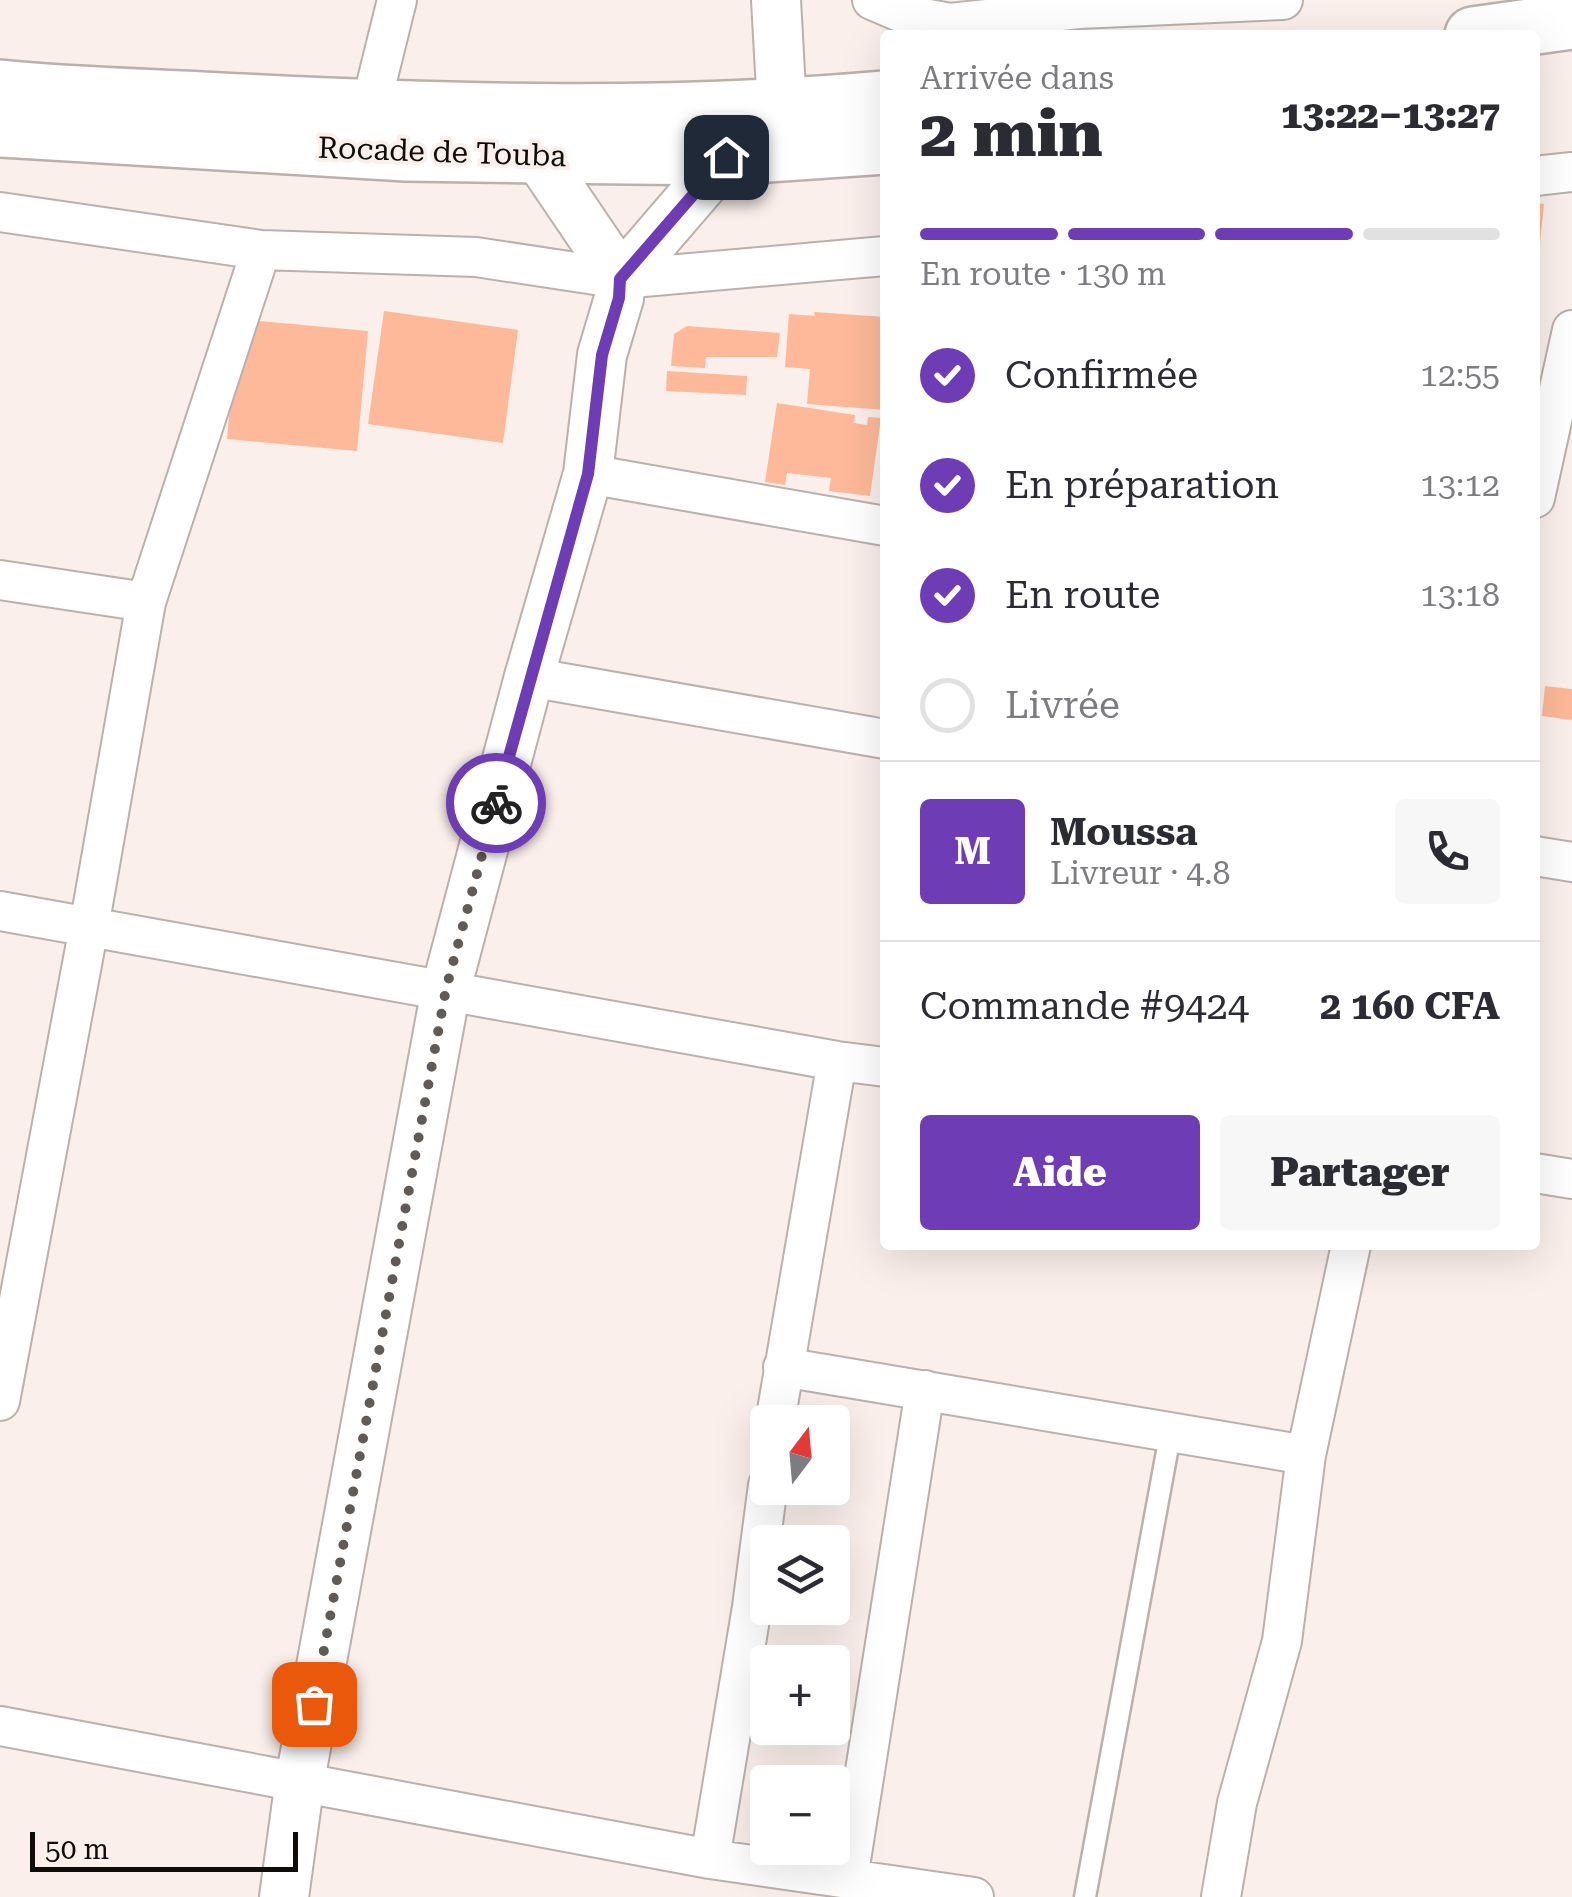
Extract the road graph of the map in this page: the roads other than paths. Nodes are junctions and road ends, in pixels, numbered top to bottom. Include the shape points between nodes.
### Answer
1 (397, 0) edge
2 (776, 0) edge
3 (872, 0) edge
4 (1267, 1) edge
5 (1572, 21) edge
6 (1508, 30) edge
7 (1572, 58) edge
8 (1540, 63) edge
9 (0, 88) edge
10 (880, 100) edge
11 (370, 109) junction
12 (0, 128) edge
13 (760, 140) junction
14 (880, 146) edge
15 (537, 156) junction
16 (1572, 172) edge
17 (1540, 175) edge
18 (0, 212) edge
19 (260, 250) junction
20 (880, 256) edge
21 (620, 279) junction
22 (1572, 330) edge
23 (588, 474) junction
24 (1540, 475) edge
25 (880, 525) edge
26 (0, 580) edge
27 (146, 602) junction
28 (529, 677) junction
29 (880, 738) edge
30 (1540, 857) edge
31 (1572, 862) edge
32 (0, 911) edge
33 (89, 927) junction
34 (446, 989) junction
35 (838, 1061) junction
36 (880, 1066) edge
37 (1540, 1174) edge
38 (1572, 1178) edge
39 (14, 1240) edge
40 (1350, 1250) edge
41 (782, 1367) junction
42 (926, 1390) junction
43 (0, 1401) edge
44 (778, 1405) edge
45 (1171, 1430) junction
46 (1306, 1455) junction
47 (765, 1505) edge
48 (0, 1726) edge
49 (300, 1780) junction
50 (710, 1859) junction
51 (848, 1879) junction
52 (284, 1897) edge
53 (974, 1897) edge
54 (1085, 1897) edge
55 (1221, 1897) edge

1 - 11 street
2 - 13 street
3 - 4 street via 950,23 1079,9
5 - 6 main road
7 - 8 main road
9 - 11 main road, Rocade de Touba
10 - 13 main road, Rocade de Touba
11 - 13 main road, Rocade de Touba via 688,112
12 - 15 main road, Rocade de Touba
13 - 14 main road, Rocade de Touba
13 - 15 main road, Rocade de Touba
13 - 21 street
15 - 21 street
16 - 17 street
18 - 19 street
19 - 21 street via 476,257
19 - 27 street
20 - 21 street
21 - 23 street via 602,355
22 - 24 street
23 - 25 street
23 - 28 street
26 - 27 street
27 - 33 street
28 - 29 street
28 - 34 street
30 - 31 street
32 - 33 street
33 - 34 street
33 - 39 street
34 - 35 street
34 - 49 street
35 - 36 street
35 - 41 street
37 - 38 street
39 - 43 street
40 - 46 street
41 - 42 street
41 - 44 street
42 - 45 street
42 - 51 street
45 - 46 street
45 - 54 lane
46 - 55 street via 1282,1641 1236,1803
47 - 50 street
48 - 49 street
49 - 50 street
49 - 52 street
50 - 51 street
51 - 53 street

